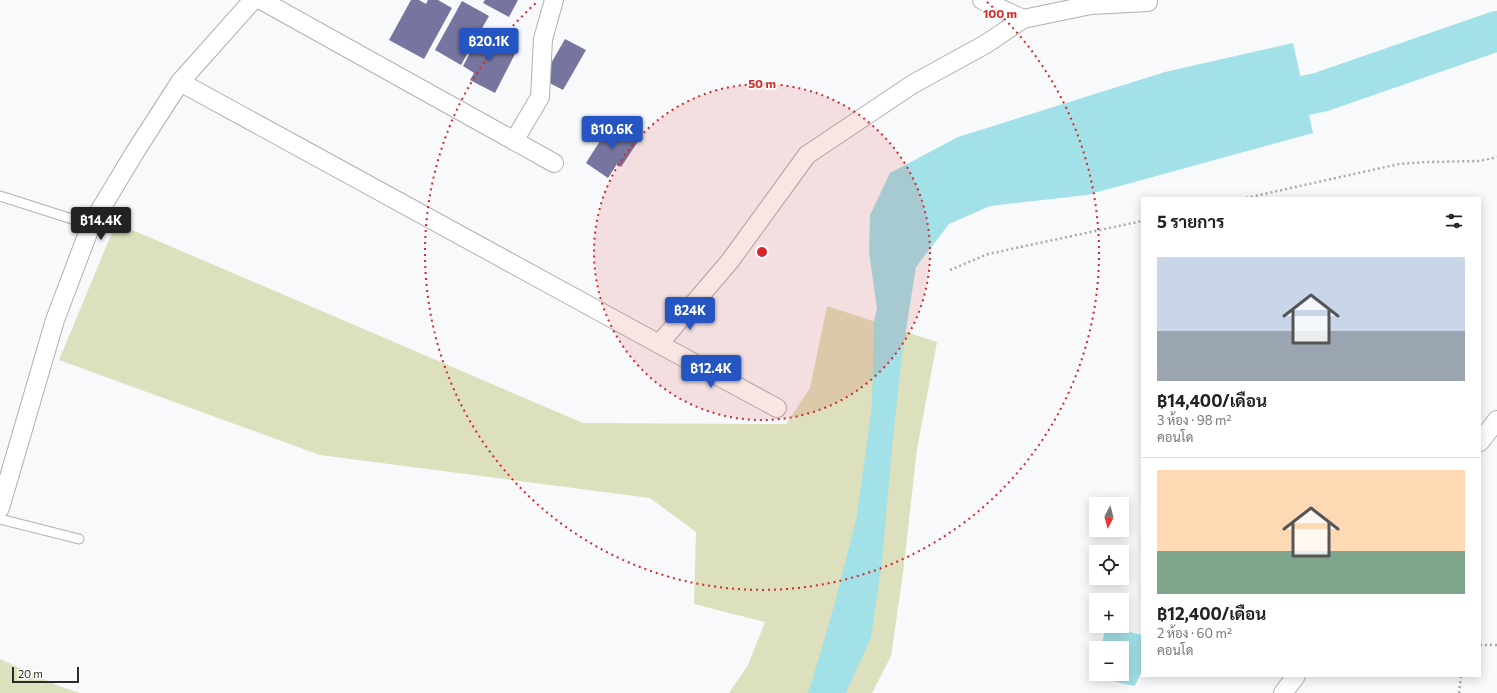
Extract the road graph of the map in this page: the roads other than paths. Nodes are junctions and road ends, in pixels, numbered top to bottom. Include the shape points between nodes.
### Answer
1 (254, 0) edge
2 (261, 0) edge
3 (554, 0) edge
4 (982, 0) edge
5 (1148, 0) edge
6 (1023, 19) junction
7 (180, 82) junction
8 (514, 141) junction
9 (554, 163) dead end
10 (0, 196) edge
11 (91, 225) junction
12 (659, 344) junction
13 (777, 408) dead end
14 (1497, 420) edge
15 (1481, 441) edge
16 (4, 477) edge
17 (0, 508) edge
18 (0, 519) edge
19 (79, 539) dead end
20 (1295, 677) edge
21 (1283, 693) edge

1 - 7 street
2 - 8 street
3 - 8 street via 543,39 540,97
4 - 6 street
5 - 6 street via 1092,5
6 - 12 street via 986,44 913,84 808,155 730,261
7 - 11 street
7 - 12 street
8 - 9 street
10 - 11 lane
11 - 16 street via 55,320
12 - 13 street
14 - 15 street
16 - 17 street
18 - 19 lane
20 - 21 street

